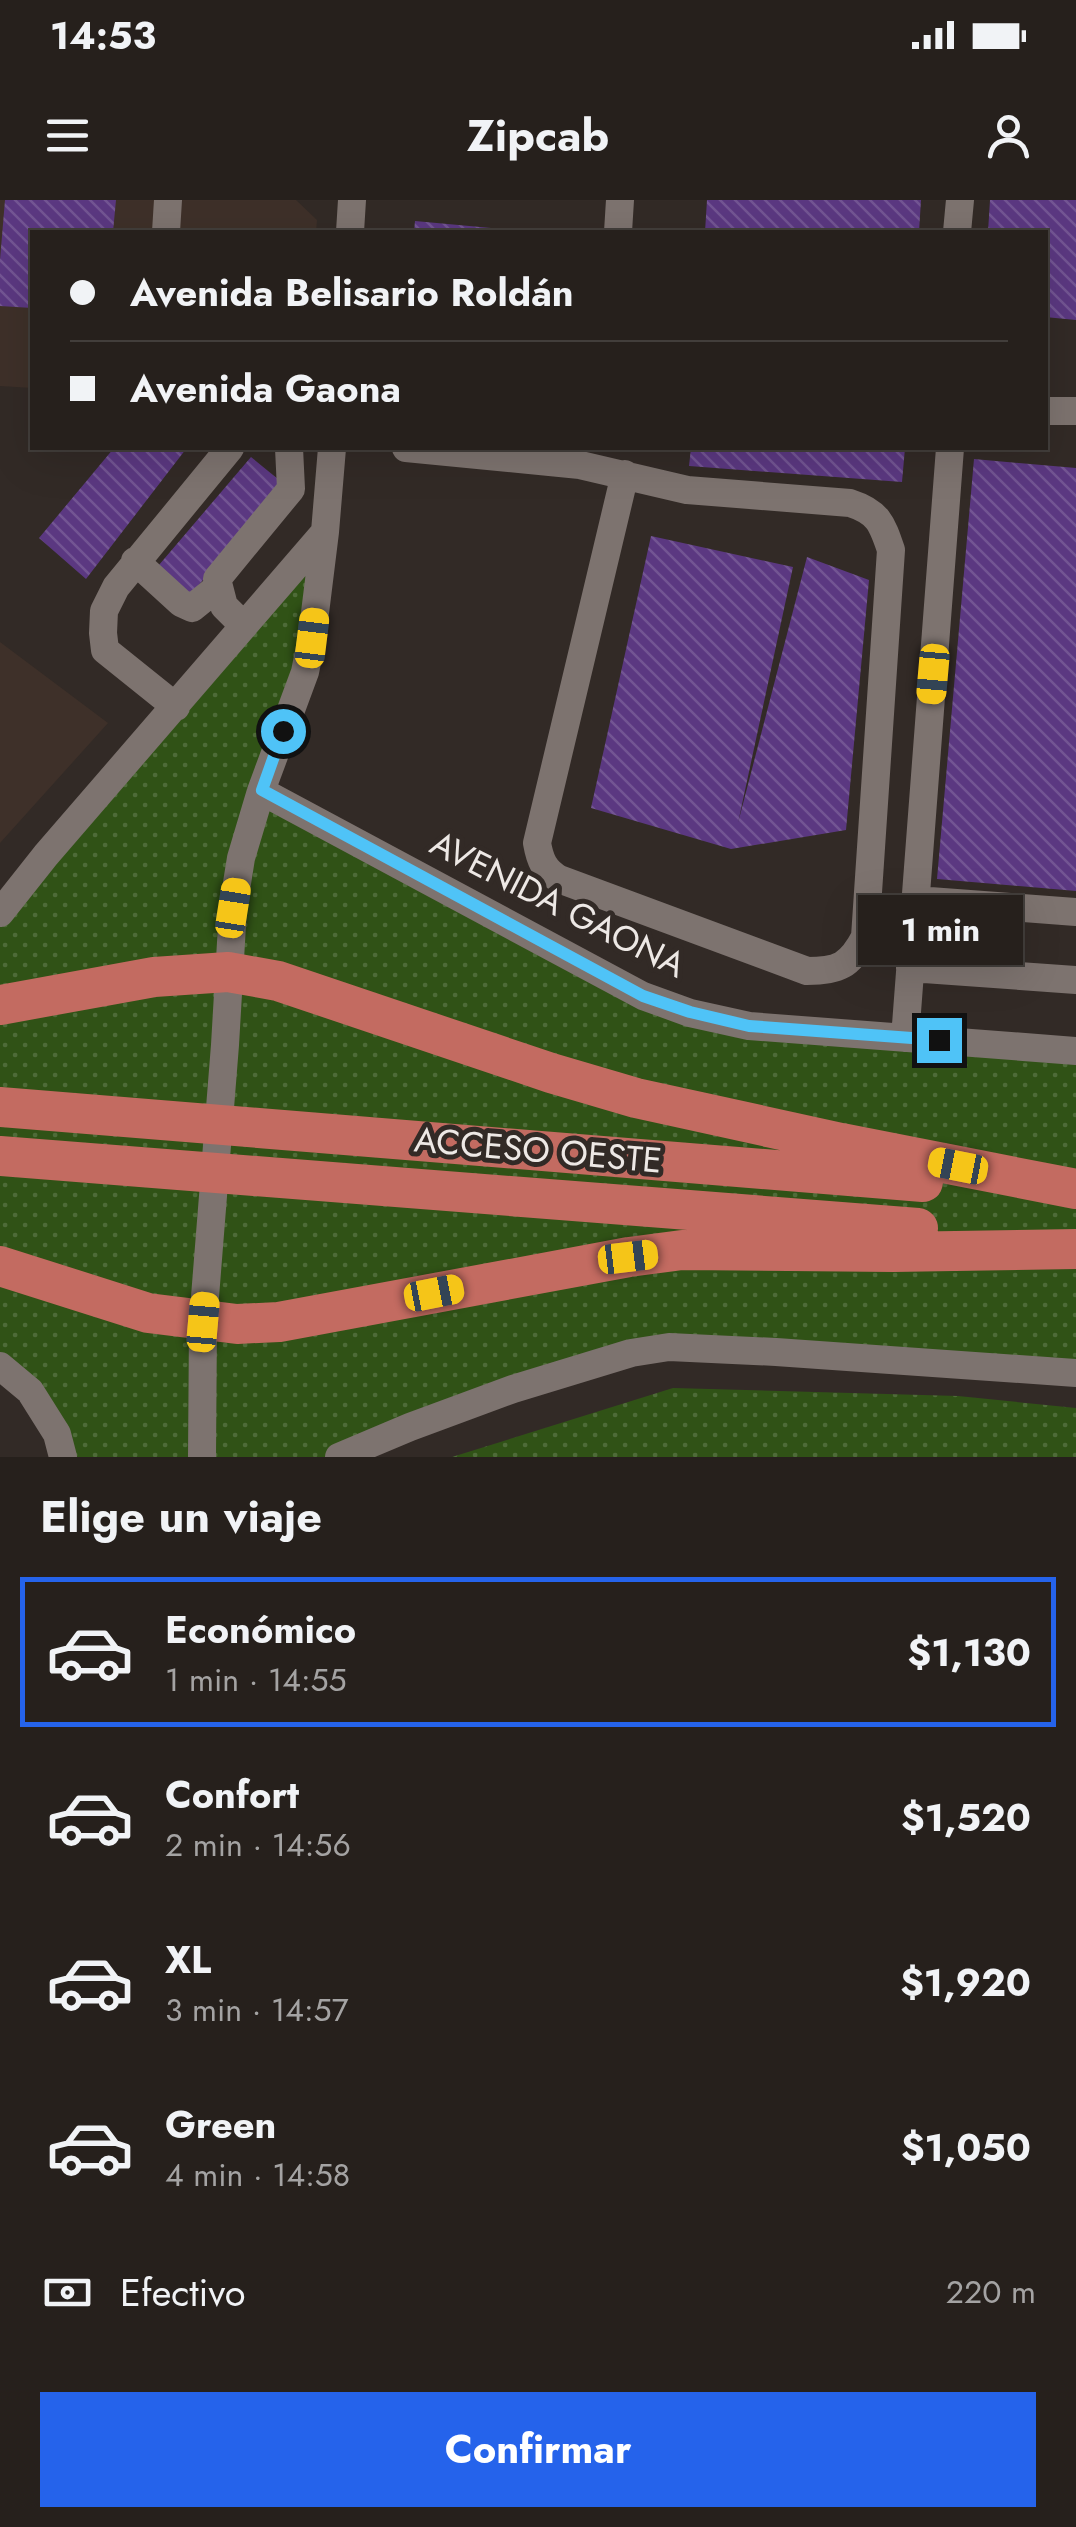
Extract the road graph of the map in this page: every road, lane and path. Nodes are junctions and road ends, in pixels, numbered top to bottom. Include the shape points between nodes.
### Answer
1 (168, 200) edge
2 (352, 200) edge
3 (620, 200) edge
4 (960, 200) edge
5 (166, 230) edge
6 (350, 230) edge
7 (618, 230) edge
8 (957, 230) edge
9 (1048, 411) edge
10 (1076, 411) edge
11 (228, 450) edge
12 (289, 450) edge
13 (332, 450) edge
14 (426, 450) edge
15 (950, 450) edge
16 (608, 463) edge
17 (325, 532) junction
18 (136, 561) junction
19 (218, 587) junction
20 (244, 626) junction
21 (176, 706) junction
22 (262, 790) junction
23 (916, 900) junction
24 (1076, 912) edge
25 (0, 913) edge
26 (910, 968) junction
27 (228, 972) junction
28 (1076, 980) edge
29 (0, 1005) edge
30 (905, 1038) junction
31 (1076, 1050) edge
32 (0, 1106) edge
33 (0, 1156) edge
34 (1076, 1192) edge
35 (1076, 1240) edge
36 (1076, 1249) edge
37 (0, 1266) edge
38 (203, 1322) junction
39 (0, 1366) edge
40 (1076, 1373) edge
41 (63, 1457) edge
42 (202, 1457) edge
43 (339, 1457) edge

1 - 5 street
2 - 6 street
3 - 7 street
4 - 8 street
9 - 10 street
11 - 18 street
12 - 19 street via 291,489 216,579
13 - 17 street
14 - 16 street
15 - 23 street
16 - 16 street via 687,490 850,502 883,524 891,550 865,938 843,965 806,971 559,879 539,858 536,843
17 - 20 street
17 - 22 street via 305,672
18 - 19 street via 192,608
18 - 21 street via 104,611 105,650
19 - 20 street via 224,606
20 - 21 street
21 - 25 street
22 - 27 street via 241,858
22 - 30 street, AVENIDA GAONA via 643,996 749,1026
23 - 24 street
23 - 26 street
26 - 28 street
26 - 30 street
27 - 29 highway
27 - 34 highway via 278,981 636,1098
27 - 38 street
30 - 31 street, AVENIDA GAONA
32 - 34 highway, ACCESO OESTE
33 - 35 highway, ACCESO OESTE
36 - 38 highway via 682,1250 279,1322
37 - 38 highway via 148,1313
38 - 42 street
39 - 41 street via 30,1391
40 - 43 street via 669,1348 512,1388

